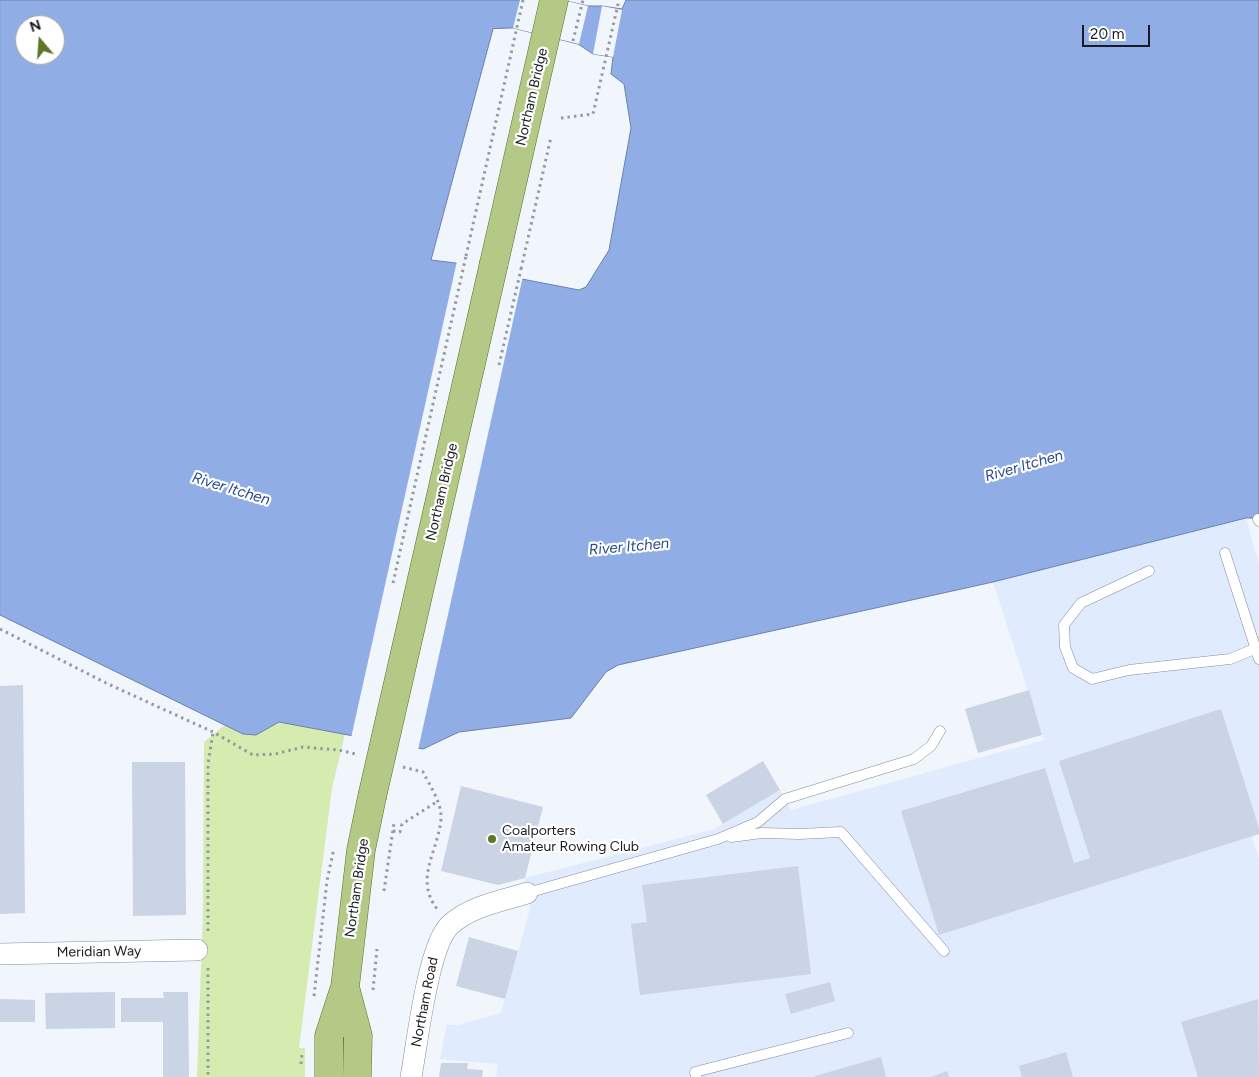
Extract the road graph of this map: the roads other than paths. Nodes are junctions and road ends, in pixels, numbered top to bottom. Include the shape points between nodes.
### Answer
1 (554, 0) edge
2 (1224, 553) dead end
3 (1149, 571) dead end
4 (1257, 648) junction
5 (1259, 658) edge
6 (940, 731) dead end
7 (718, 839) junction
8 (527, 893) joint
9 (944, 951) dead end
10 (0, 954) edge
11 (203, 955) road end
12 (345, 987) junction
13 (848, 1033) dead end
14 (329, 1077) edge
15 (357, 1077) edge
16 (411, 1077) edge
17 (696, 1077) edge

1 - 12 main road, Northam Bridge, bridge via 372,797 361,850
2 - 4 lane
3 - 4 lane via 1081,603 1064,624 1065,647 1073,668 1092,678 1128,670 1230,659
4 - 5 lane
6 - 7 lane via 931,746 914,759 785,799 758,822
7 - 8 lane
7 - 9 lane via 762,833 841,832
8 - 16 street, Northam Road via 473,910 449,925 433,957
10 - 11 street, Meridian Way
12 - 14 main road, Northam Bridge via 330,1036
12 - 15 main road, Northam Bridge via 358,1036
13 - 17 lane via 695,1072

